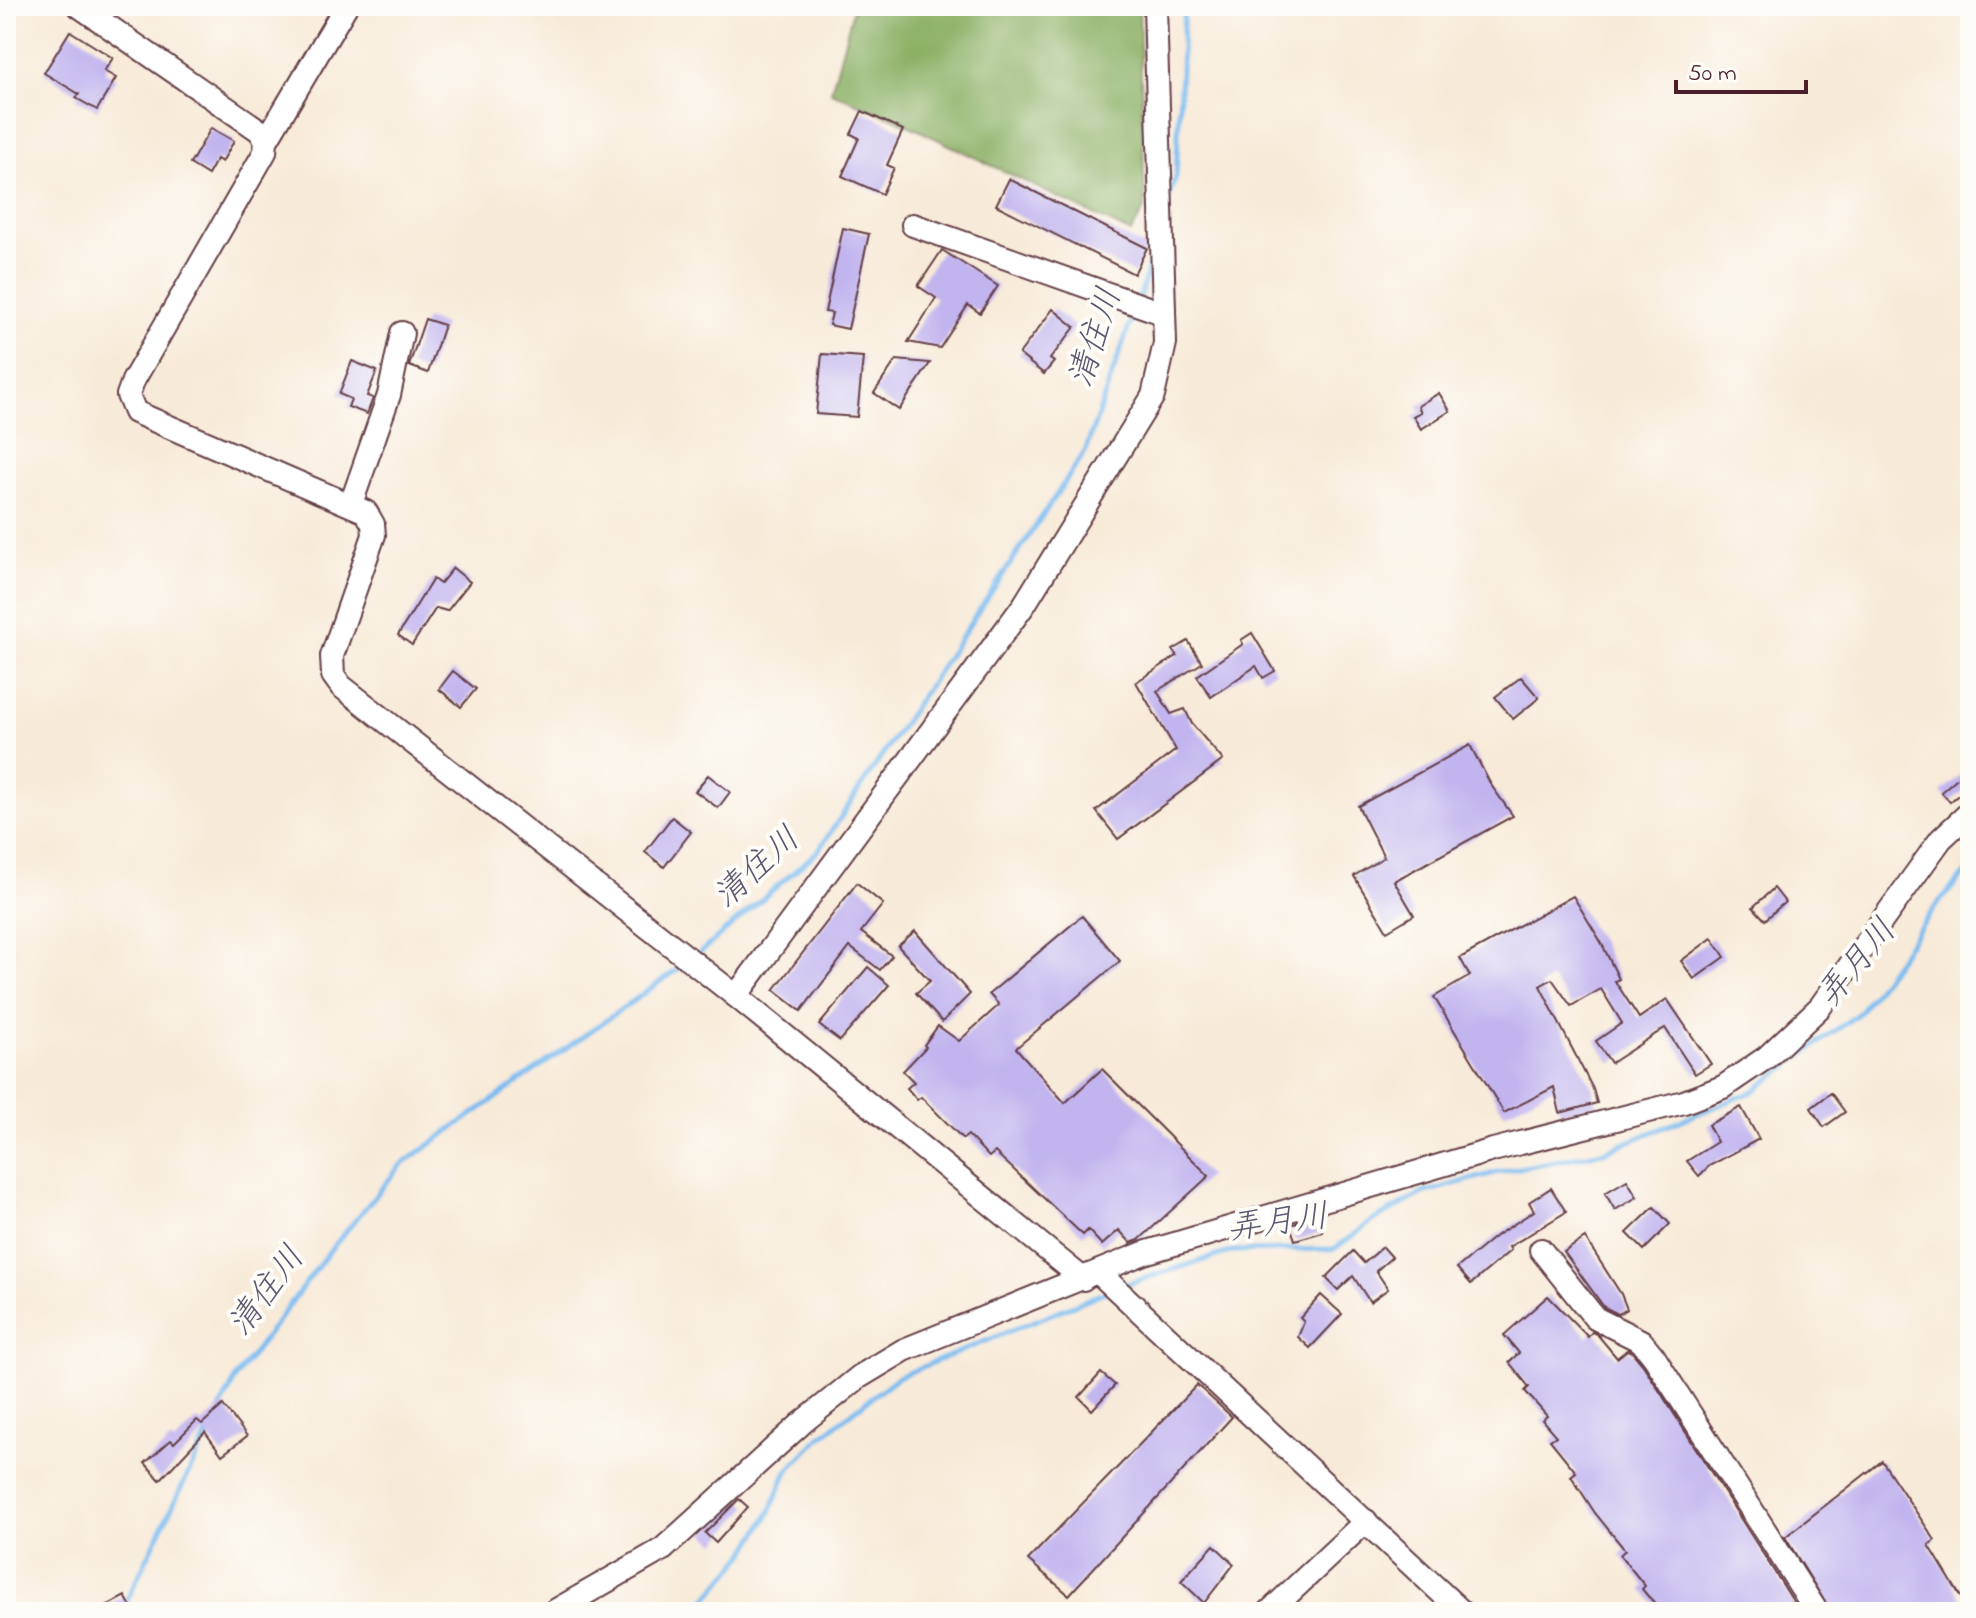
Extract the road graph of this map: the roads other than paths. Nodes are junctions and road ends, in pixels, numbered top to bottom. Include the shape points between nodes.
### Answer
1 (79, 6) edge
2 (346, 6) edge
3 (1155, 6) edge
4 (266, 141) junction
5 (913, 225) dead end
6 (1162, 313) junction
7 (402, 333) dead end
8 (351, 504) junction
9 (1970, 812) edge
10 (736, 996) junction
11 (1541, 1250) dead end
12 (1091, 1276) junction
13 (1366, 1521) junction
14 (553, 1612) edge
15 (1269, 1612) edge
16 (1462, 1612) edge
17 (1817, 1612) edge

1 - 4 street via 260,131
2 - 4 street
3 - 6 street
4 - 8 street via 265,152 128,395 135,412
5 - 6 street
6 - 10 street via 1163,361 1153,396 1024,605
7 - 8 street via 389,395
8 - 10 street via 366,512 374,535 332,656 333,675 341,686
9 - 12 street via 1941,839 1820,1007 1767,1057 1723,1087 1144,1253
10 - 12 street
11 - 17 street via 1595,1318 1641,1341 1654,1357
12 - 13 street
12 - 14 street via 904,1350 859,1377 663,1549
13 - 15 street
13 - 16 street

